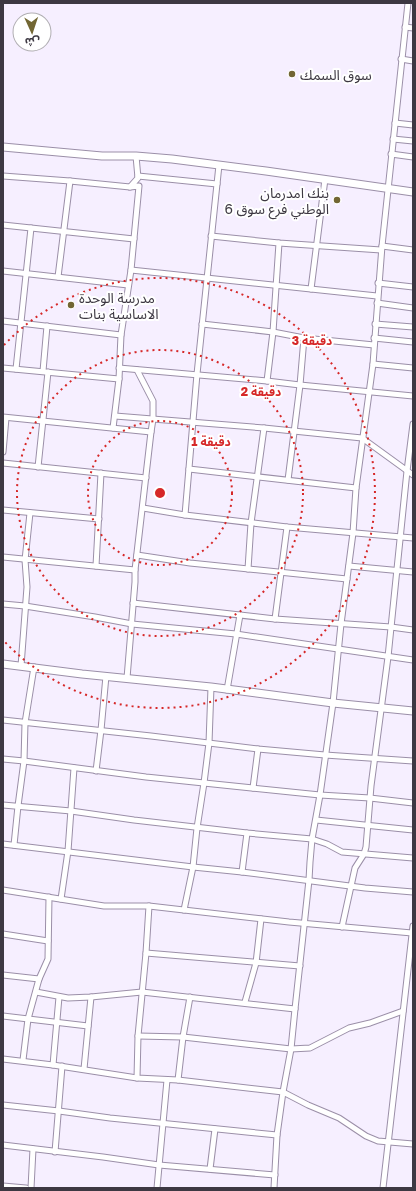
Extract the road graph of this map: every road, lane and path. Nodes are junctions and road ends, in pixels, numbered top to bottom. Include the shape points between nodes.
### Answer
1 (408, 3) edge
2 (405, 27) junction
3 (413, 28) edge
4 (401, 59) junction
5 (413, 61) edge
6 (395, 123) junction
7 (413, 125) edge
8 (393, 139) junction
9 (413, 141) edge
10 (3, 147) edge
11 (391, 154) junction
12 (136, 156) junction
13 (413, 157) edge
14 (219, 165) junction
15 (3, 176) edge
16 (138, 176) junction
17 (325, 179) junction
18 (70, 181) junction
19 (217, 184) junction
20 (130, 187) junction
21 (389, 188) junction
22 (413, 192) edge
23 (3, 225) edge
24 (31, 228) junction
25 (64, 232) junction
26 (211, 236) junction
27 (134, 239) junction
28 (279, 243) junction
29 (316, 245) junction
30 (382, 248) junction
31 (413, 250) edge
32 (131, 270) junction
33 (3, 271) edge
34 (26, 274) junction
35 (58, 277) junction
36 (207, 277) junction
37 (378, 283) junction
38 (128, 285) junction
39 (276, 286) junction
40 (413, 287) edge
41 (311, 289) junction
42 (377, 296) junction
43 (377, 303) junction
44 (413, 308) edge
45 (3, 321) edge
46 (21, 323) junction
47 (202, 324) junction
48 (375, 324) junction
49 (47, 326) junction
50 (413, 328) edge
51 (272, 332) junction
52 (121, 335) junction
53 (304, 338) junction
54 (374, 338) junction
55 (413, 342) edge
56 (374, 345) junction
57 (373, 364) junction
58 (3, 368) edge
59 (119, 368) junction
60 (413, 368) edge
61 (16, 369) junction
62 (137, 370) junction
63 (46, 372) junction
64 (197, 374) junction
65 (119, 379) junction
66 (267, 381) junction
67 (300, 385) junction
68 (369, 392) junction
69 (413, 396) edge
70 (114, 416) junction
71 (5, 418) edge
72 (153, 419) junction
73 (44, 421) junction
74 (193, 423) junction
75 (413, 424) edge
76 (112, 428) junction
77 (264, 428) junction
78 (151, 432) junction
79 (294, 432) junction
80 (362, 438) junction
81 (3, 452) edge
82 (3, 463) edge
83 (38, 467) junction
84 (189, 469) junction
85 (407, 471) junction
86 (101, 473) junction
87 (413, 475) edge
88 (257, 476) junction
89 (146, 478) junction
90 (288, 480) junction
91 (356, 488) junction
92 (143, 508) junction
93 (3, 510) edge
94 (30, 513) junction
95 (185, 515) junction
96 (99, 519) junction
97 (251, 523) junction
98 (287, 527) junction
99 (353, 533) junction
100 (401, 537) junction
101 (413, 538) edge
102 (137, 555) junction
103 (3, 557) edge
104 (25, 560) junction
105 (96, 566) junction
106 (349, 566) junction
107 (248, 569) junction
108 (135, 570) junction
109 (397, 570) junction
110 (280, 572) junction
111 (413, 572) edge
112 (348, 579) junction
113 (133, 603) junction
114 (3, 604) edge
115 (25, 606) junction
116 (240, 615) junction
117 (275, 619) junction
118 (132, 624) junction
119 (341, 624) junction
120 (391, 627) junction
121 (413, 630) edge
122 (236, 634) junction
123 (338, 648) junction
124 (388, 657) junction
125 (413, 660) edge
126 (3, 664) edge
127 (21, 666) junction
128 (34, 667) junction
129 (106, 676) junction
130 (127, 678) junction
131 (211, 687) junction
132 (227, 690) junction
133 (333, 703) junction
134 (381, 708) junction
135 (413, 711) edge
136 (3, 720) edge
137 (25, 723) junction
138 (101, 730) junction
139 (209, 743) junction
140 (258, 749) junction
141 (325, 756) junction
142 (375, 758) junction
143 (3, 759) edge
144 (24, 760) junction
145 (413, 761) edge
146 (74, 768) junction
147 (96, 771) junction
148 (204, 783) junction
149 (253, 788) junction
150 (320, 795) junction
151 (370, 798) junction
152 (413, 803) edge
153 (3, 805) edge
154 (18, 806) junction
155 (72, 811) junction
156 (316, 820) junction
157 (368, 824) junction
158 (197, 828) junction
159 (413, 830) edge
160 (247, 833) junction
161 (312, 839) junction
162 (3, 844) edge
163 (14, 845) junction
164 (68, 852) junction
165 (364, 854) junction
166 (413, 858) edge
167 (193, 867) junction
168 (242, 872) junction
169 (310, 880) junction
170 (351, 886) junction
171 (3, 890) edge
172 (413, 892) edge
173 (49, 897) junction
174 (61, 899) junction
175 (149, 906) junction
176 (184, 910) junction
177 (261, 919) junction
178 (304, 924) junction
179 (413, 926) edge
180 (342, 927) junction
181 (412, 933) edge
182 (3, 934) edge
183 (48, 941) junction
184 (146, 953) junction
185 (411, 954) edge
186 (256, 963) junction
187 (300, 966) junction
188 (3, 975) edge
189 (39, 979) junction
190 (36, 992) junction
191 (142, 992) junction
192 (190, 996) junction
193 (59, 997) junction
194 (91, 997) junction
195 (245, 1002) junction
196 (295, 1009) junction
197 (403, 1011) junction
198 (3, 1016) edge
199 (28, 1019) junction
200 (57, 1022) junction
201 (88, 1026) junction
202 (138, 1036) junction
203 (183, 1037) junction
204 (292, 1049) junction
205 (3, 1058) edge
206 (22, 1060) junction
207 (53, 1064) junction
208 (62, 1066) junction
209 (84, 1069) junction
210 (137, 1078) junction
211 (167, 1080) junction
212 (178, 1080) junction
213 (283, 1092) junction
214 (3, 1105) edge
215 (59, 1111) junction
216 (163, 1123) junction
217 (214, 1129) junction
218 (277, 1135) junction
219 (388, 1142) junction
220 (413, 1144) edge
221 (3, 1145) edge
222 (33, 1149) junction
223 (55, 1152) junction
224 (159, 1165) junction
225 (210, 1168) junction
226 (275, 1175) junction
227 (3, 1186) edge
228 (26, 1188) edge
229 (31, 1188) edge
230 (157, 1188) edge
231 (274, 1188) edge
232 (383, 1188) edge

1 - 2 street
2 - 3 street
2 - 4 street
4 - 5 street
4 - 6 street
6 - 7 street
6 - 8 street
8 - 9 street
8 - 11 street
10 - 12 street via 102,156
11 - 13 street
11 - 21 street
12 - 14 street
12 - 16 street
14 - 17 street
14 - 19 street
15 - 18 street
16 - 19 street
16 - 20 street
17 - 21 street
17 - 29 street
18 - 20 street
18 - 25 street
19 - 26 street
20 - 27 street via 139,186
21 - 22 street
21 - 30 street
23 - 24 street
24 - 25 street
24 - 34 street
25 - 27 street
25 - 35 street
26 - 28 street
26 - 36 street
27 - 32 street
28 - 29 street
28 - 39 street
29 - 30 street
29 - 41 street
30 - 31 street
30 - 37 street
32 - 36 street
32 - 38 street
33 - 34 street
34 - 35 street
34 - 46 street
35 - 38 street
36 - 39 street
36 - 47 street
37 - 40 street
37 - 42 street
38 - 52 street
39 - 41 street
39 - 51 street
41 - 42 street
42 - 43 street
43 - 44 street
43 - 48 street
45 - 46 street
46 - 49 street
46 - 61 street
47 - 51 street
47 - 64 street
48 - 50 street
48 - 54 street
49 - 52 street
49 - 63 street
51 - 53 street
51 - 66 street
52 - 59 street
53 - 56 street
53 - 67 street
54 - 55 street
54 - 56 street
56 - 57 street
57 - 60 street
57 - 68 street
58 - 61 street
59 - 62 street
59 - 65 street
61 - 63 street
62 - 64 street
62 - 72 street via 152,398
63 - 65 street
63 - 73 street
64 - 66 street
64 - 74 street
65 - 70 street
66 - 67 street
67 - 68 street
67 - 79 street
68 - 69 street
68 - 80 street
70 - 72 street
70 - 76 street
71 - 73 street
71 - 81 street
72 - 74 street
72 - 78 street
73 - 76 street
73 - 83 street
74 - 77 street
74 - 84 street
75 - 85 street
76 - 78 street
77 - 79 street
77 - 88 street
78 - 89 street
79 - 80 street
79 - 90 street
80 - 85 street
80 - 91 street
82 - 83 street
83 - 86 street
84 - 88 street
84 - 95 street
85 - 87 street
85 - 100 street
86 - 89 street
86 - 96 street
88 - 90 street
88 - 97 street
89 - 92 street
90 - 91 street
91 - 99 street
92 - 95 street
92 - 102 street
93 - 94 street
94 - 96 street
94 - 104 street
95 - 97 street
96 - 105 street
97 - 98 street
97 - 107 street
98 - 99 street
98 - 110 street
99 - 100 street
99 - 106 street
100 - 101 street
100 - 109 street
102 - 107 street
102 - 108 street
103 - 104 street
104 - 105 street
104 - 115 street
105 - 108 street
106 - 109 street
106 - 112 street
107 - 110 street
108 - 113 street
109 - 111 street
109 - 120 street
110 - 112 street
110 - 117 street
112 - 119 street
113 - 116 street
113 - 118 street
114 - 115 street
115 - 118 street
115 - 127 street
116 - 117 street
116 - 122 street
117 - 119 street
118 - 122 street
118 - 130 street
119 - 120 street
119 - 123 street
120 - 121 street
120 - 124 street
122 - 123 street
122 - 132 street
123 - 124 street
123 - 133 street
124 - 125 street
124 - 134 street
126 - 127 street
127 - 128 street
128 - 129 street
128 - 137 street
129 - 130 street
129 - 138 street
130 - 131 street
131 - 132 street
131 - 139 street
132 - 133 street
133 - 134 street
133 - 141 street
134 - 135 street
134 - 142 street
136 - 137 street
137 - 138 street
137 - 144 street
138 - 139 street
138 - 147 street
139 - 140 street
139 - 148 street
140 - 141 street
140 - 149 street
141 - 142 street
141 - 150 street
142 - 145 street
142 - 151 street
143 - 144 street
144 - 146 street
144 - 154 street
146 - 147 street
146 - 155 street
147 - 148 street
148 - 149 street
148 - 158 street
149 - 150 street
150 - 151 street
150 - 156 street
151 - 152 street
151 - 157 street
153 - 154 street
154 - 155 street
154 - 163 street
155 - 158 street
155 - 164 street
156 - 157 street
156 - 161 street
157 - 159 street
157 - 165 street
158 - 160 street
158 - 167 street
160 - 161 street
160 - 168 street
161 - 165 street via 342,852
161 - 169 street
162 - 163 street
163 - 164 street
164 - 167 street
164 - 174 street
165 - 166 street
165 - 170 street via 355,868
167 - 168 street
167 - 176 street
168 - 169 street
169 - 170 street
169 - 178 street
170 - 172 street
170 - 180 street
171 - 173 street
173 - 174 street
173 - 183 street
174 - 175 street via 104,906
175 - 176 street
175 - 184 street
176 - 177 street
177 - 178 street
177 - 186 street
178 - 180 street
178 - 187 street
179 - 181 street
180 - 181 street
181 - 185 street
182 - 183 street
183 - 189 street via 48,959
184 - 186 street
184 - 191 street
185 - 197 street
186 - 187 street
186 - 195 street
187 - 196 street
188 - 189 street
189 - 190 street
190 - 193 street
190 - 199 street
191 - 192 street
191 - 194 street
191 - 202 street
192 - 195 street
192 - 203 street
193 - 194 street
193 - 200 street
194 - 201 street
195 - 196 street
196 - 204 street
197 - 204 street via 349,1028 313,1048
197 - 219 street
198 - 199 street
199 - 200 street
199 - 206 street
200 - 201 street
200 - 207 street
201 - 209 street
202 - 203 street
202 - 210 street
203 - 204 street
203 - 212 street
204 - 213 street
205 - 206 street
206 - 207 street
207 - 208 street
208 - 209 street
208 - 215 street
209 - 210 street
210 - 211 street
211 - 212 street
211 - 216 street
212 - 213 street
213 - 218 street
213 - 219 street via 339,1118 370,1138
214 - 215 street
215 - 216 street
215 - 223 street
216 - 217 street
216 - 224 street
217 - 218 street
217 - 225 street
218 - 226 street
219 - 220 street
219 - 232 street
221 - 222 street
222 - 223 street
222 - 229 street
223 - 224 street
224 - 225 street
224 - 230 street
225 - 226 street
226 - 231 street
227 - 228 street

